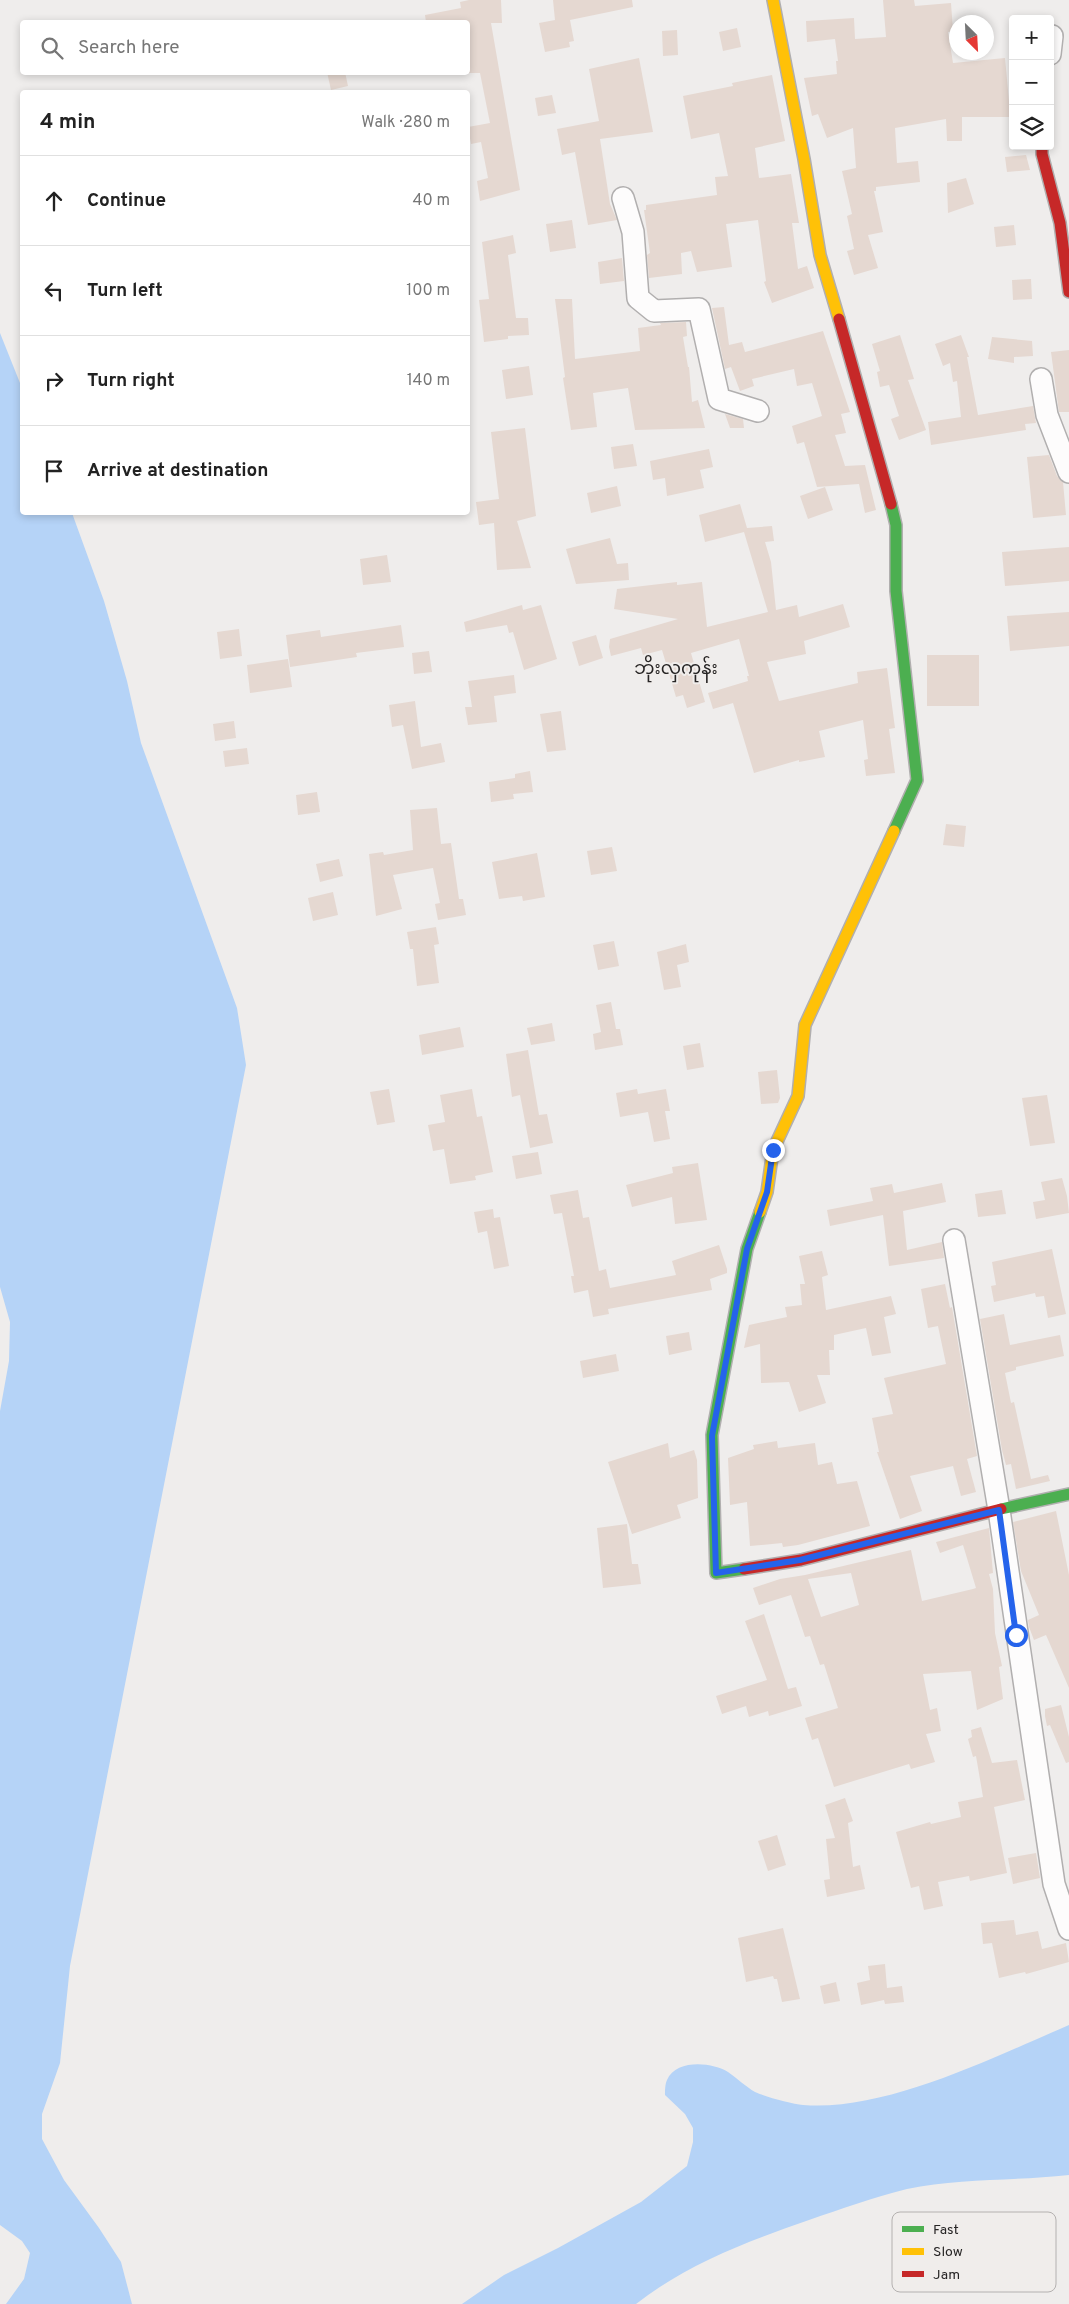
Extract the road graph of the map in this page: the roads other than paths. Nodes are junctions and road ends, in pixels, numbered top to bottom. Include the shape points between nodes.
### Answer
1 (773, 0) edge
2 (1042, 150) edge
3 (623, 198) dead end
4 (1069, 292) edge
5 (1041, 379) dead end
6 (758, 411) dead end
7 (1069, 472) edge
8 (954, 1240) dead end
9 (1069, 1494) edge
10 (999, 1510) junction
11 (1069, 1929) edge

1 - 10 street via 820,255 896,526 896,591 917,780 805,1025 798,1096 773,1150 767,1192 747,1249 712,1436 716,1573 800,1560
2 - 4 street via 1060,223
3 - 6 street via 633,232 638,298 654,311 699,309 719,399
5 - 7 street via 1047,415
8 - 10 street
9 - 10 street
10 - 11 street via 1054,1884

